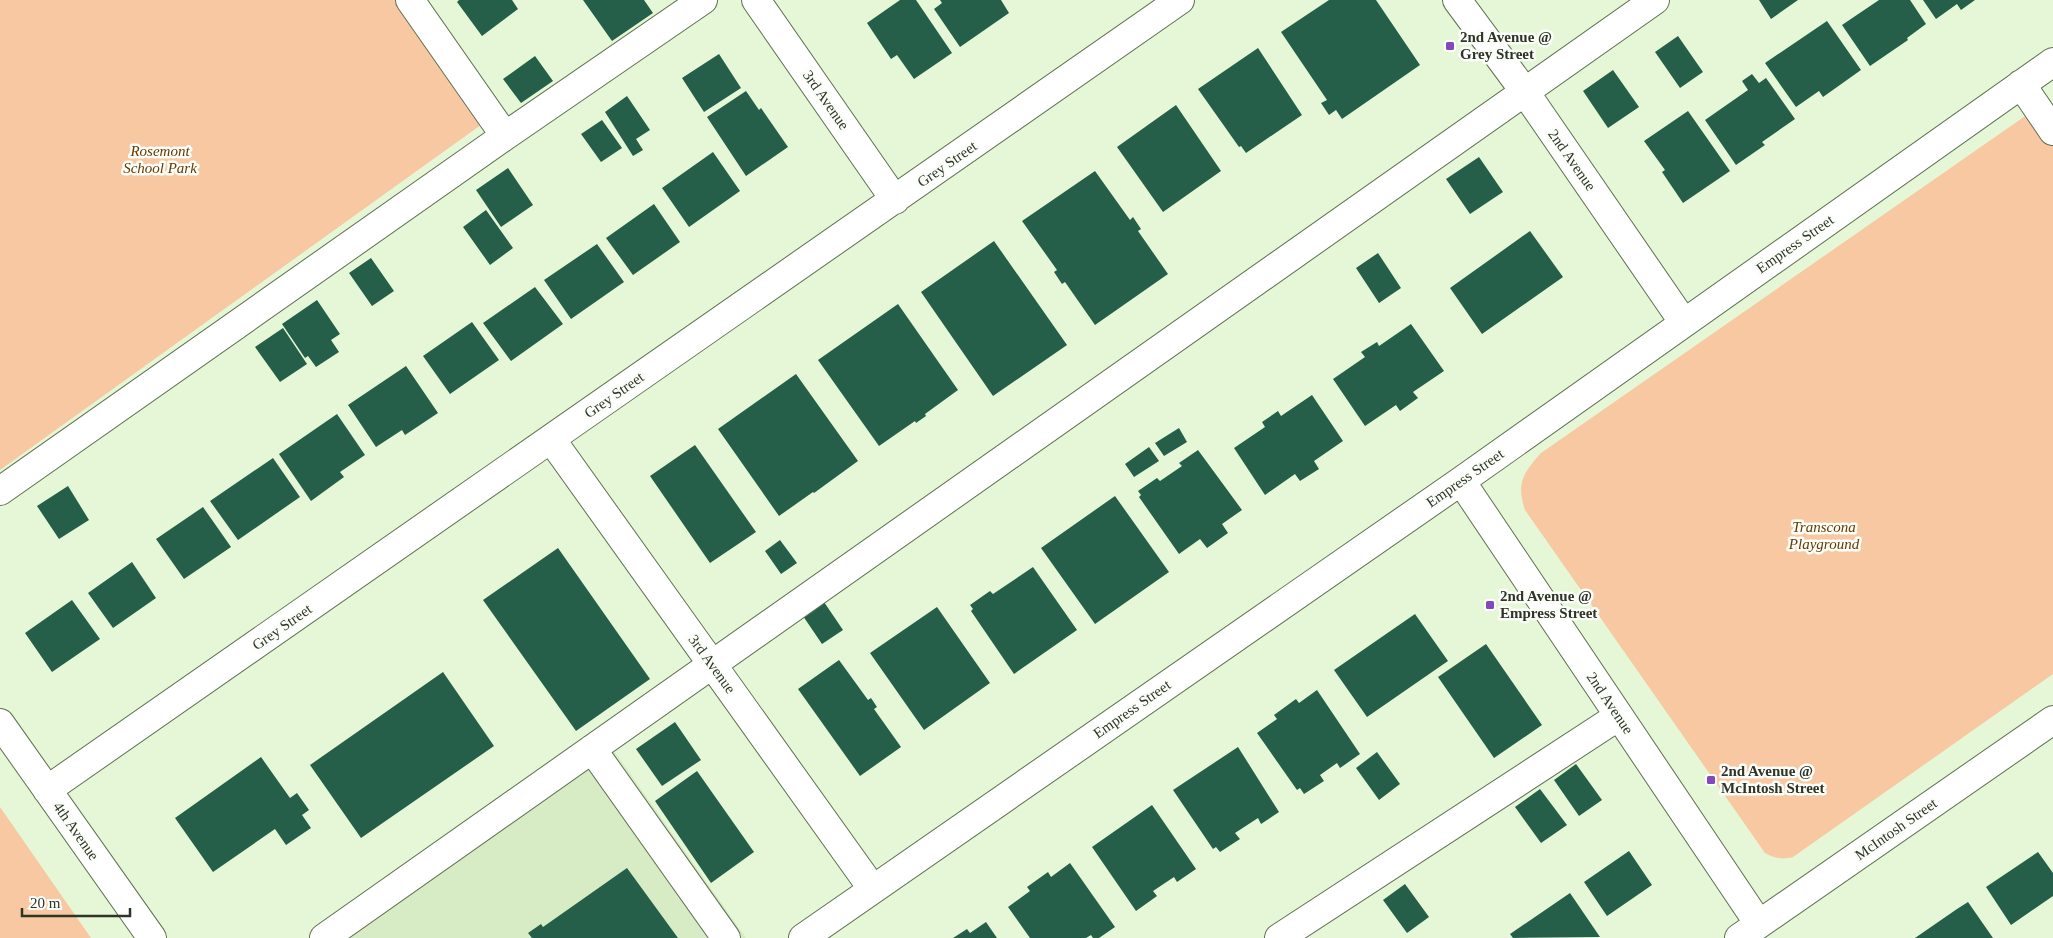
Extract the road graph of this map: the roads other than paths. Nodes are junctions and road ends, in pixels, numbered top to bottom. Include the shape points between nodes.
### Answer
1 (410, 0) edge
2 (703, 0) edge
3 (756, 0) edge
4 (1180, 0) edge
5 (1456, 0) edge
6 (1656, 0) edge
7 (2053, 62) edge
8 (2021, 84) junction
9 (1526, 92) junction
10 (2053, 131) edge
11 (505, 136) junction
12 (895, 200) junction
13 (1684, 323) junction
14 (551, 439) junction
15 (1461, 481) junction
16 (0, 491) edge
17 (712, 665) junction
18 (1619, 716) junction
19 (2053, 720) edge
20 (0, 724) edge
21 (592, 749) junction
22 (47, 790) junction
23 (872, 888) junction
24 (1749, 931) edge
25 (152, 938) edge
26 (324, 938) edge
27 (726, 938) edge
28 (803, 938) edge
29 (1279, 938) edge

1 - 11 street
2 - 11 street
3 - 12 street, 3rd Avenue
4 - 12 street, Grey Street
5 - 9 street, 2nd Avenue
6 - 9 street
7 - 8 street, Empress Street
8 - 10 street
8 - 13 street, Empress Street
9 - 13 street, 2nd Avenue
9 - 17 street
11 - 16 street
12 - 14 street, Grey Street
13 - 15 street, Empress Street
14 - 17 street, 3rd Avenue
14 - 22 street, Grey Street
15 - 18 street, 2nd Avenue
15 - 23 street, Empress Street
17 - 21 street
17 - 23 street, 3rd Avenue
18 - 24 street, 2nd Avenue
18 - 29 street
19 - 24 street, McIntosh Street
20 - 22 street, 4th Avenue
21 - 26 street
21 - 27 street
22 - 25 street, 4th Avenue
23 - 28 street, Empress Street

